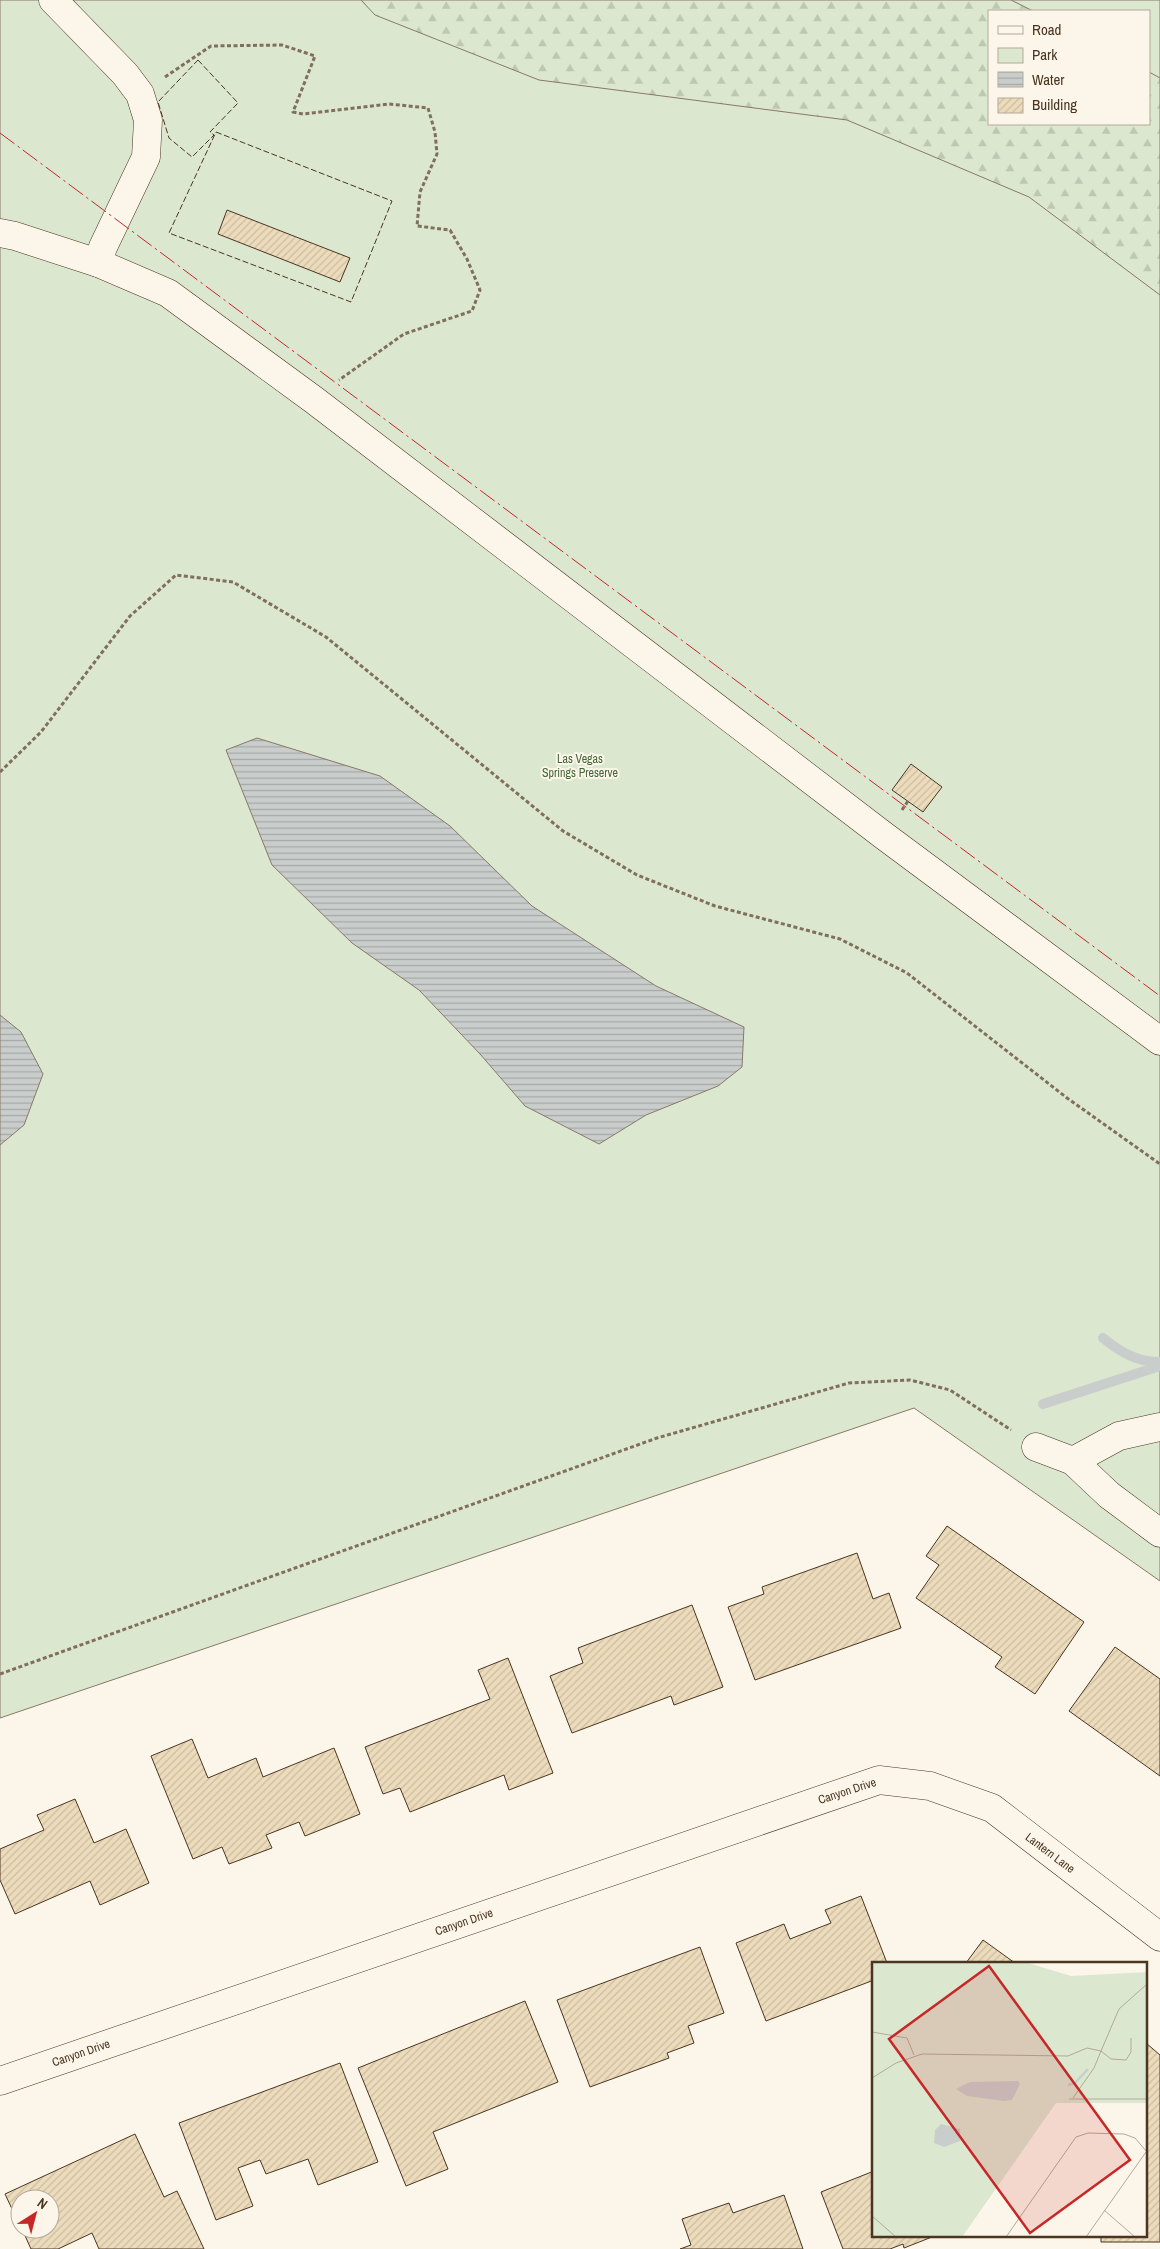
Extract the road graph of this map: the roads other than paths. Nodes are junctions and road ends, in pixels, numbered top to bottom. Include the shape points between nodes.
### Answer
1 (53, 0) edge
2 (0, 234) edge
3 (98, 263) junction
4 (1160, 1041) edge
5 (1160, 1427) edge
6 (1036, 1447) road end
7 (1072, 1461) junction
8 (1160, 1533) edge
9 (930, 1786) joint
10 (1160, 1937) edge
11 (0, 2081) edge

1 - 3 street via 125,74 140,94 148,120 146,157
2 - 3 street
3 - 4 street via 168,293 314,400 882,835
5 - 7 street via 1119,1436
6 - 7 street
7 - 8 street via 1109,1495
9 - 10 street, Lantern Lane via 992,1808
9 - 11 street, Canyon Drive via 879,1780

